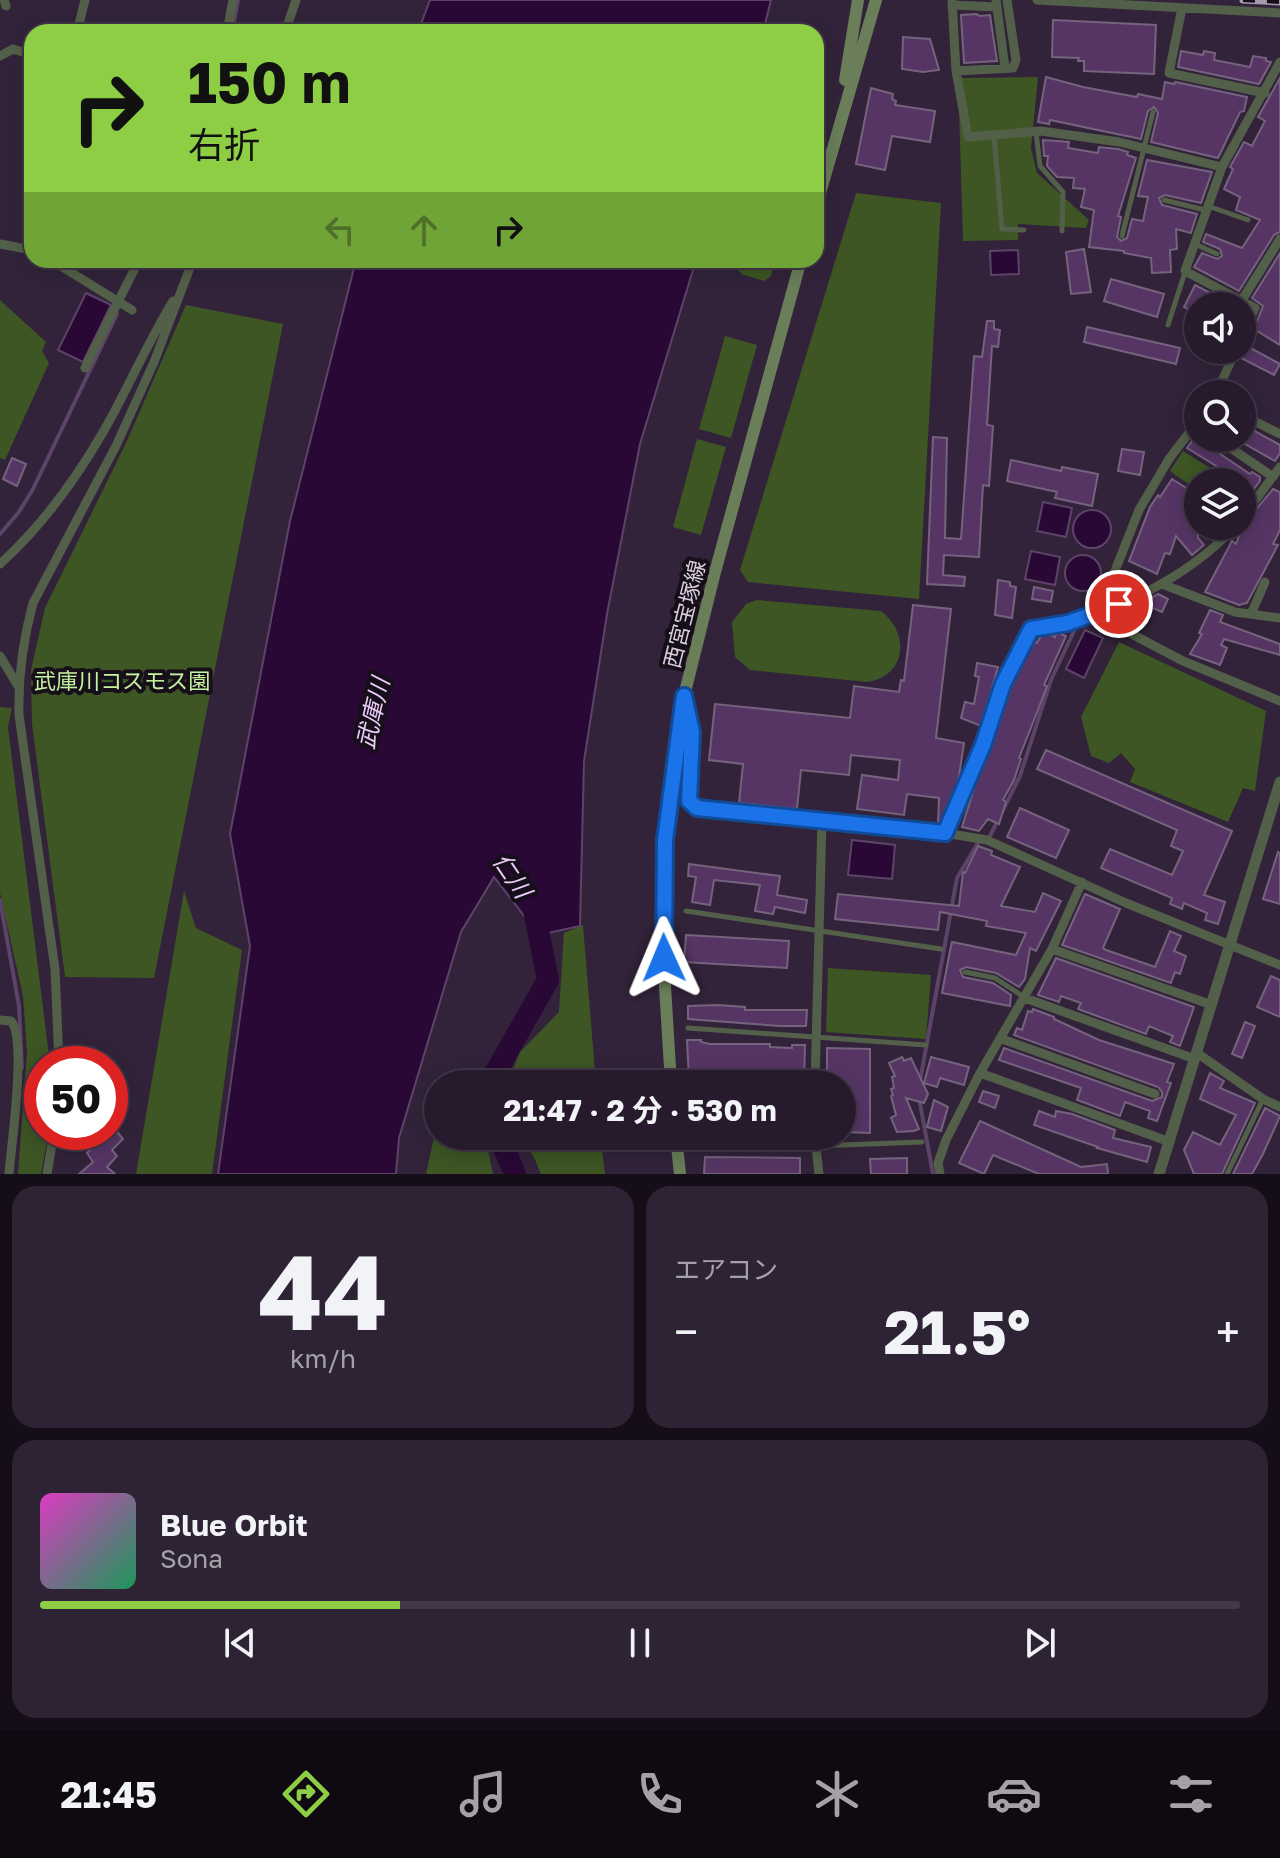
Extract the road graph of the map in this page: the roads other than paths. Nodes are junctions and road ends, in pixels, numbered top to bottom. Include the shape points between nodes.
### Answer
1 (85, 0) edge
2 (233, 0) edge
3 (296, 0) edge
4 (858, 0) edge
5 (876, 0) edge
6 (1007, 0) edge
7 (1037, 0) edge
8 (952, 2) edge
9 (996, 3) edge
10 (1182, 8) junction
11 (1280, 13) edge
12 (79, 24) edge
13 (228, 24) edge
14 (288, 24) edge
15 (24, 52) edge
16 (0, 56) edge
17 (1280, 62) edge
18 (1005, 68) junction
19 (956, 71) junction
20 (1265, 93) junction
21 (1153, 112) dead end
22 (838, 128) junction
23 (1036, 132) junction
24 (994, 135) junction
25 (1143, 148) junction
26 (1222, 167) junction
27 (824, 178) edge
28 (1164, 200) dead end
29 (1208, 208) junction
30 (1248, 220) dead end
31 (1024, 230) dead end
32 (1062, 231) dead end
33 (1122, 236) dead end
34 (1280, 239) edge
35 (0, 244) edge
36 (1195, 244) junction
37 (24, 248) edge
38 (1217, 254) dead end
39 (64, 268) edge
40 (135, 268) edge
41 (190, 268) edge
42 (799, 268) edge
43 (1185, 271) junction
44 (186, 280) junction
45 (1226, 292) edge
46 (1247, 292) edge
47 (119, 302) junction
48 (132, 310) dead end
49 (1168, 325) dead end
50 (85, 368) dead end
51 (1256, 422) edge
52 (1280, 434) edge
53 (1184, 440) edge
54 (1236, 452) edge
55 (1280, 467) edge
56 (1273, 477) junction
57 (1256, 499) edge
58 (1222, 540) edge
59 (0, 564) edge
60 (1265, 582) dead end
61 (1162, 584) junction
62 (1098, 614) junction
63 (1251, 614) junction
64 (1280, 618) edge
65 (0, 656) edge
66 (18, 686) junction
67 (684, 696) junction
68 (1280, 701) edge
69 (1280, 782) edge
70 (822, 820) junction
71 (945, 833) junction
72 (1082, 882) junction
73 (686, 911) dead end
74 (818, 931) junction
75 (1230, 944) junction
76 (941, 949) dead end
77 (1052, 949) junction
78 (1280, 965) edge
79 (965, 972) dead end
80 (1025, 998) junction
81 (1212, 1005) junction
82 (0, 1020) edge
83 (688, 1028) dead end
84 (817, 1038) junction
85 (1002, 1039) junction
86 (926, 1045) dead end
87 (58, 1046) edge
88 (1196, 1056) junction
89 (670, 1070) edge
90 (816, 1070) edge
91 (980, 1073) junction
92 (1155, 1094) dead end
93 (1263, 1099) junction
94 (1280, 1107) edge
95 (856, 1141) edge
96 (922, 1142) dead end
97 (1170, 1142) junction
98 (51, 1150) edge
99 (677, 1150) edge
100 (817, 1150) edge
101 (1162, 1173) edge
102 (9, 1174) edge
103 (47, 1174) edge
104 (680, 1174) edge
105 (819, 1174) edge
106 (940, 1174) edge
107 (1227, 1174) edge

1 - 12 street
2 - 13 street
3 - 14 street
4 - 22 main road
5 - 22 main road
6 - 18 street via 1016,60 1013,68
7 - 10 street
8 - 9 street
8 - 19 street
9 - 18 street
10 - 11 street
10 - 20 street via 1169,73
15 - 16 street via 13,49
17 - 20 street
18 - 19 street
19 - 24 street via 968,137
20 - 26 street
21 - 25 lane
22 - 27 main road
23 - 24 street
23 - 25 street
23 - 32 lane via 1040,166 1063,192
24 - 31 lane via 1002,229
25 - 26 street
25 - 33 lane
26 - 29 street
28 - 29 lane
29 - 30 lane
29 - 36 street
34 - 46 street
35 - 37 street
36 - 38 lane
36 - 43 street
39 - 47 street
40 - 47 street
41 - 44 street
42 - 67 main road, 西宮宝塚線
43 - 45 street
43 - 49 lane
44 - 59 street via 65,492
44 - 66 street via 116,446 33,603
47 - 48 street
47 - 50 street
51 - 52 street
53 - 62 street via 1139,510
54 - 56 street
55 - 56 street
56 - 57 street
58 - 61 street
60 - 63 street
61 - 62 street
61 - 63 street
62 - 68 street via 1183,661
62 - 71 street via 1031,629 1003,684
63 - 64 street
65 - 66 street
66 - 87 street via 55,969
67 - 70 street via 692,732 689,801 697,808
67 - 89 main road, 西宮宝塚線 via 664,855
69 - 75 street
70 - 71 street
70 - 74 street
71 - 72 street via 987,840
72 - 75 street
72 - 77 street
73 - 74 lane
74 - 76 lane
74 - 84 street
75 - 78 street
75 - 81 street
77 - 80 street
77 - 81 street
79 - 80 lane via 995,978
80 - 85 street
80 - 88 street
81 - 88 street
82 - 102 street via 11,1021 17,1031
83 - 84 lane
84 - 86 lane
84 - 90 street
85 - 91 street
85 - 92 street
88 - 93 street
88 - 97 street
91 - 97 street
91 - 106 street via 946,1140
93 - 94 street
93 - 107 lane
95 - 96 lane
97 - 101 street
98 - 103 street
99 - 104 main road
100 - 105 street

